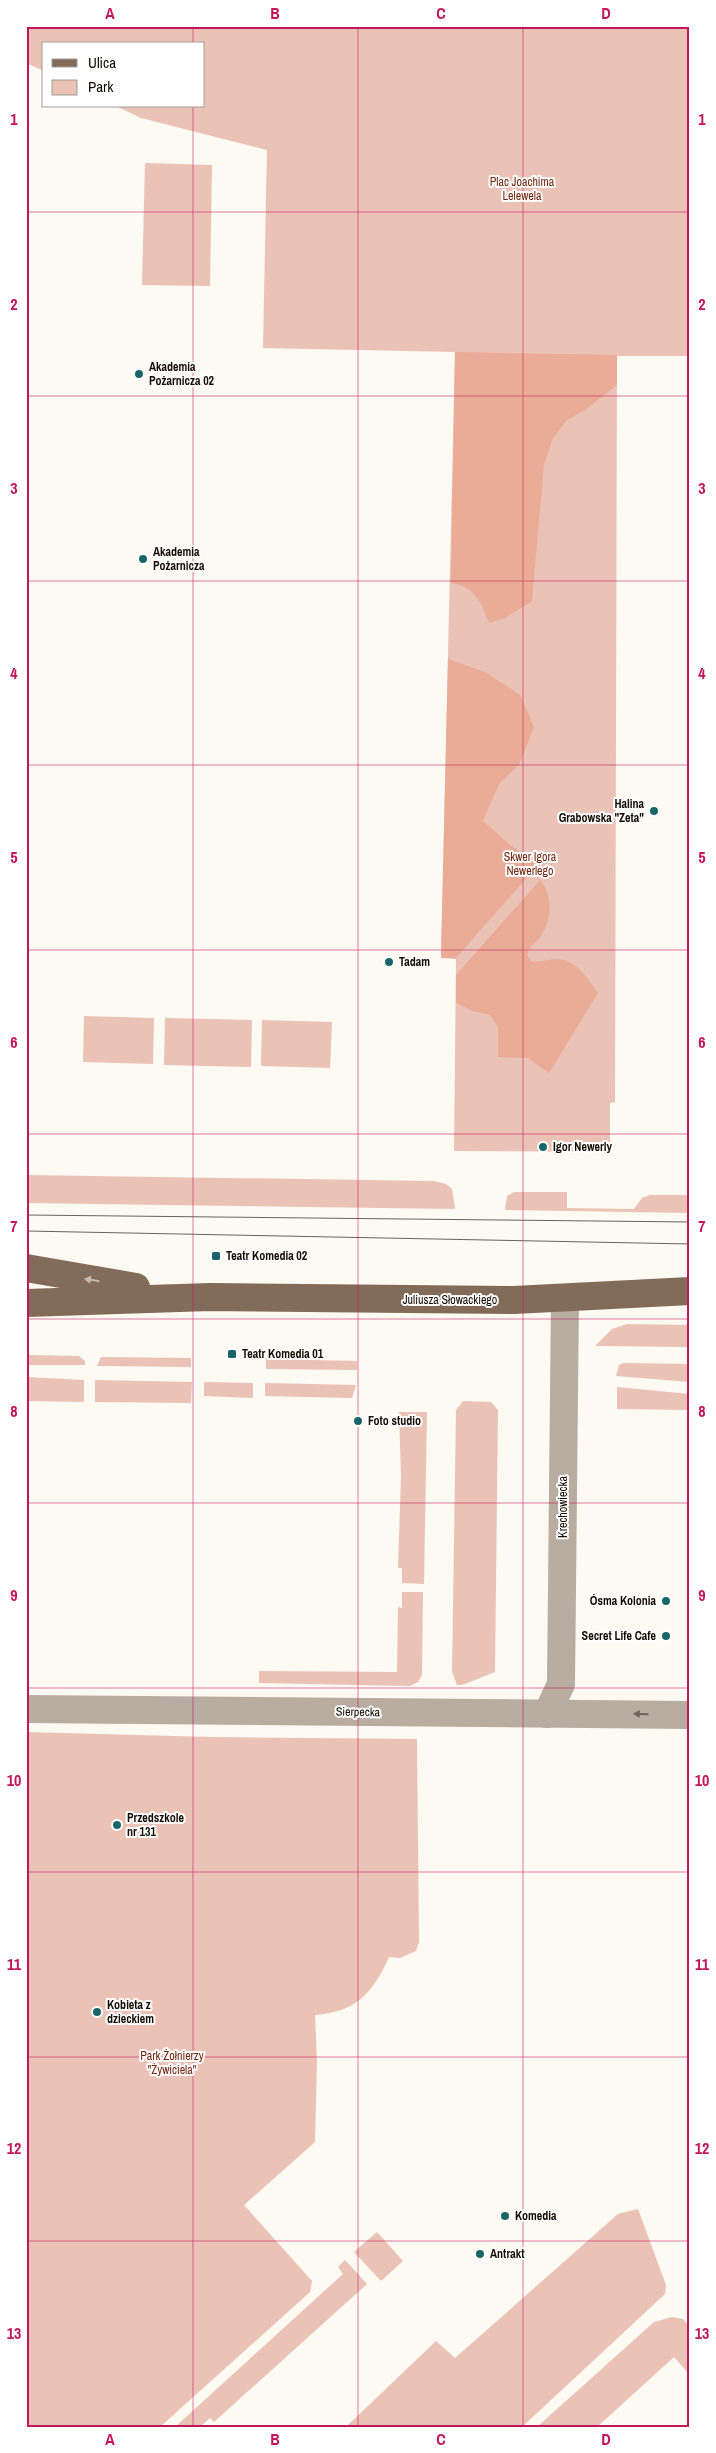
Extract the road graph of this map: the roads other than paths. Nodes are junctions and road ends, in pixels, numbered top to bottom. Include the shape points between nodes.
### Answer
1 (26, 1268) edge
2 (690, 1292) edge
3 (210, 1297) junction
4 (566, 1298) junction
5 (26, 1303) edge
6 (26, 1709) edge
7 (547, 1714) junction
8 (690, 1715) edge

3 -> 1 main road, Juliusza Słowackiego
2 - 4 main road, Juliusza Słowackiego
3 - 4 main road, Juliusza Słowackiego via 451,1301
3 - 5 main road, Juliusza Słowackiego
4 - 7 street, Krechowiecka via 561,1684
6 - 7 street, Sierpecka
8 -> 7 street, Sierpecka

